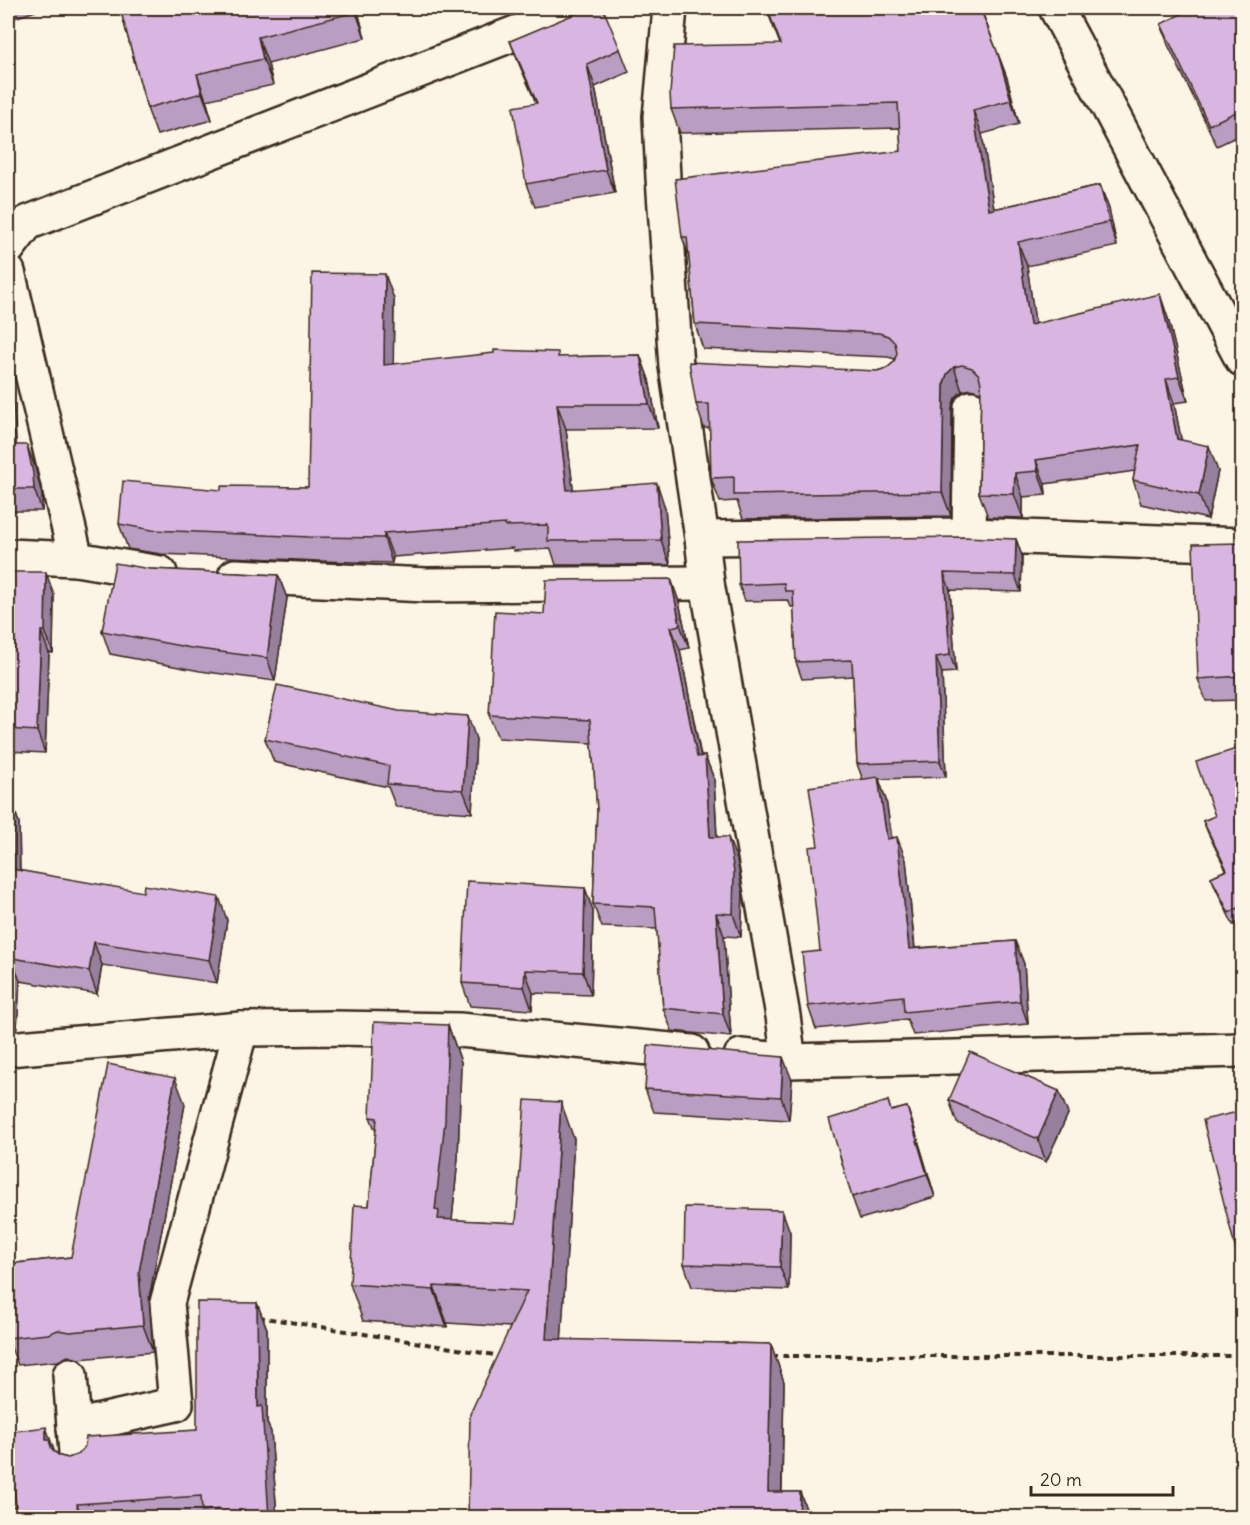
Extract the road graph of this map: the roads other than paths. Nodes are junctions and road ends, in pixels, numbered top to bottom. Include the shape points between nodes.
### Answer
1 (580, 8) edge
2 (670, 8) edge
3 (1056, 8) edge
4 (8, 248) edge
5 (8, 272) edge
6 (1238, 339) edge
7 (676, 366) junction
8 (711, 368) edge
9 (971, 408) dead end
10 (969, 535) junction
11 (702, 538) junction
12 (1242, 545) edge
13 (8, 556) edge
14 (76, 558) junction
15 (707, 583) junction
16 (241, 1029) junction
17 (8, 1049) edge
18 (1242, 1050) edge
19 (789, 1061) junction
20 (70, 1375) dead end
21 (74, 1427) junction
22 (77, 1465) edge

1 - 4 street via 27,223
2 - 7 street via 660,117 675,178
3 - 6 street
5 - 14 street
7 - 8 street
7 - 11 street
9 - 10 street
10 - 11 street
10 - 12 street
11 - 15 street
13 - 14 street
14 - 15 street via 159,573 426,585
15 - 19 street
16 - 17 street
16 - 19 street via 459,1030
16 - 21 street via 166,1303 176,1404
18 - 19 street
20 - 21 street
21 - 22 street

